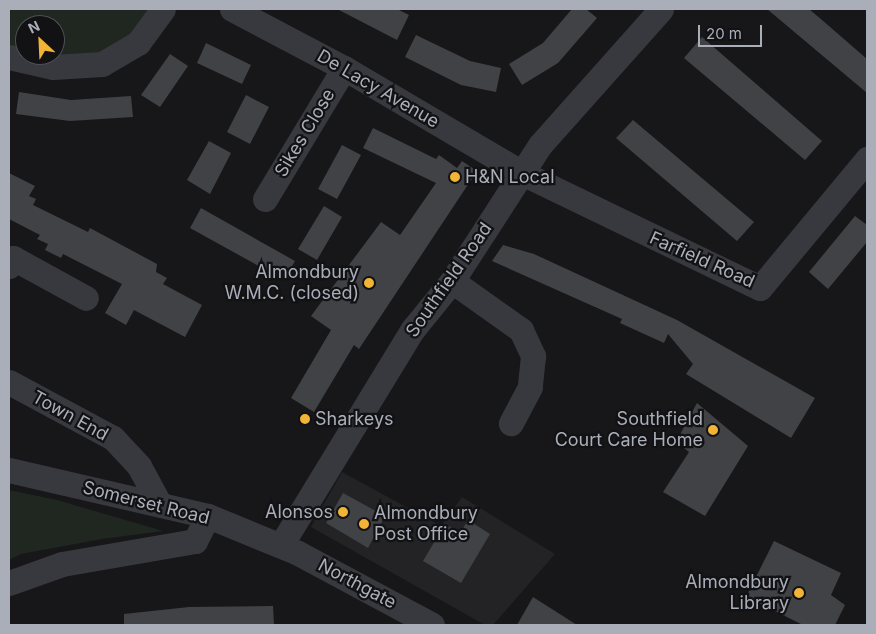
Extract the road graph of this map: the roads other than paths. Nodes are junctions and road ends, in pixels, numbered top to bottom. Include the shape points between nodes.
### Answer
1 (163, 9) edge
2 (232, 9) edge
3 (661, 9) edge
4 (9, 57) edge
5 (344, 68) junction
6 (867, 158) edge
7 (522, 173) junction
8 (265, 199) dead end
9 (10, 260) edge
10 (452, 281) junction
11 (86, 298) dead end
12 (9, 382) edge
13 (511, 423) dead end
14 (9, 470) edge
15 (160, 505) junction
16 (208, 516) junction
17 (280, 545) junction
18 (9, 583) edge
19 (432, 625) edge

1 - 4 street via 138,43 102,64 53,67
2 - 5 street, De Lacy Avenue
3 - 7 street, Southfield Road via 540,145
5 - 7 street, De Lacy Avenue
5 - 8 street, Sikes Close
6 - 7 street, Farfield Road via 760,288
7 - 10 street, Southfield Road
9 - 11 street
10 - 13 street via 522,330 533,356 530,387
10 - 17 street, Southfield Road via 413,329
12 - 15 street, Town End via 113,438 139,466
14 - 15 street, Somerset Road
15 - 16 street, Somerset Road
16 - 17 street, Somerset Road
16 - 18 street via 196,541 62,564
17 - 19 street, Northgate

